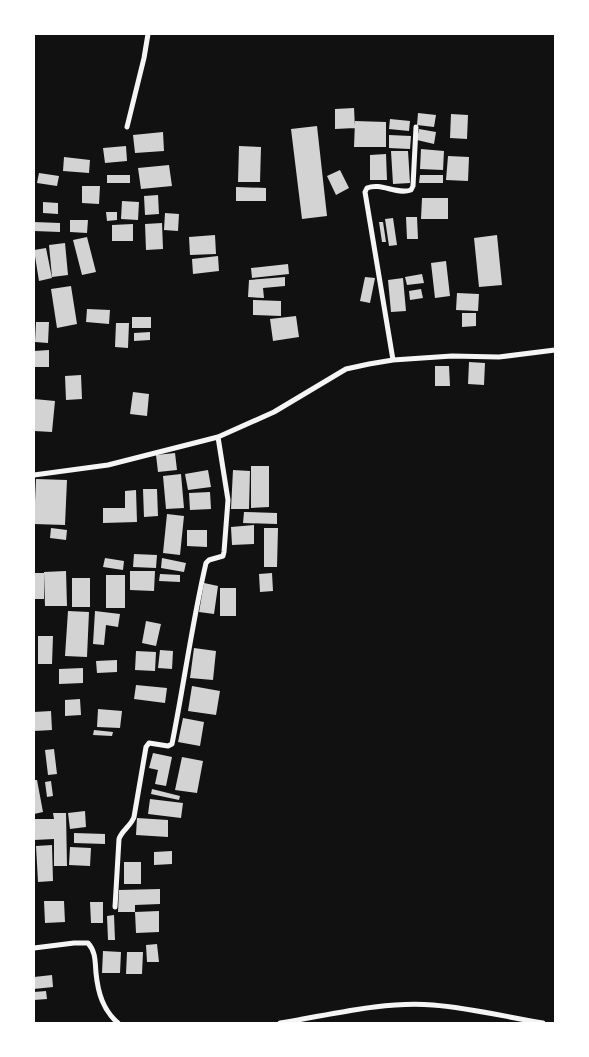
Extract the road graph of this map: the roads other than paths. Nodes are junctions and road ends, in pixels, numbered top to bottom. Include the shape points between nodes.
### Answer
1 (148, 34) edge
2 (127, 127) dead end
3 (416, 127) dead end
4 (555, 350) edge
5 (392, 360) junction
6 (218, 437) junction
7 (34, 475) edge
8 (116, 907) dead end
9 (34, 948) edge
10 (118, 1023) edge
11 (280, 1023) edge
12 (543, 1023) edge

1 - 2 street
3 - 5 street via 411,190 406,192 375,186 365,192
4 - 5 street via 499,357
5 - 6 street via 346,369 274,412
6 - 7 street via 108,465
6 - 8 street via 228,500 224,552 206,563 172,744 149,743 146,747 133,821 120,839
9 - 10 street via 88,943 93,950 101,1000 109,1016
11 - 12 street via 373,1008 434,1005

